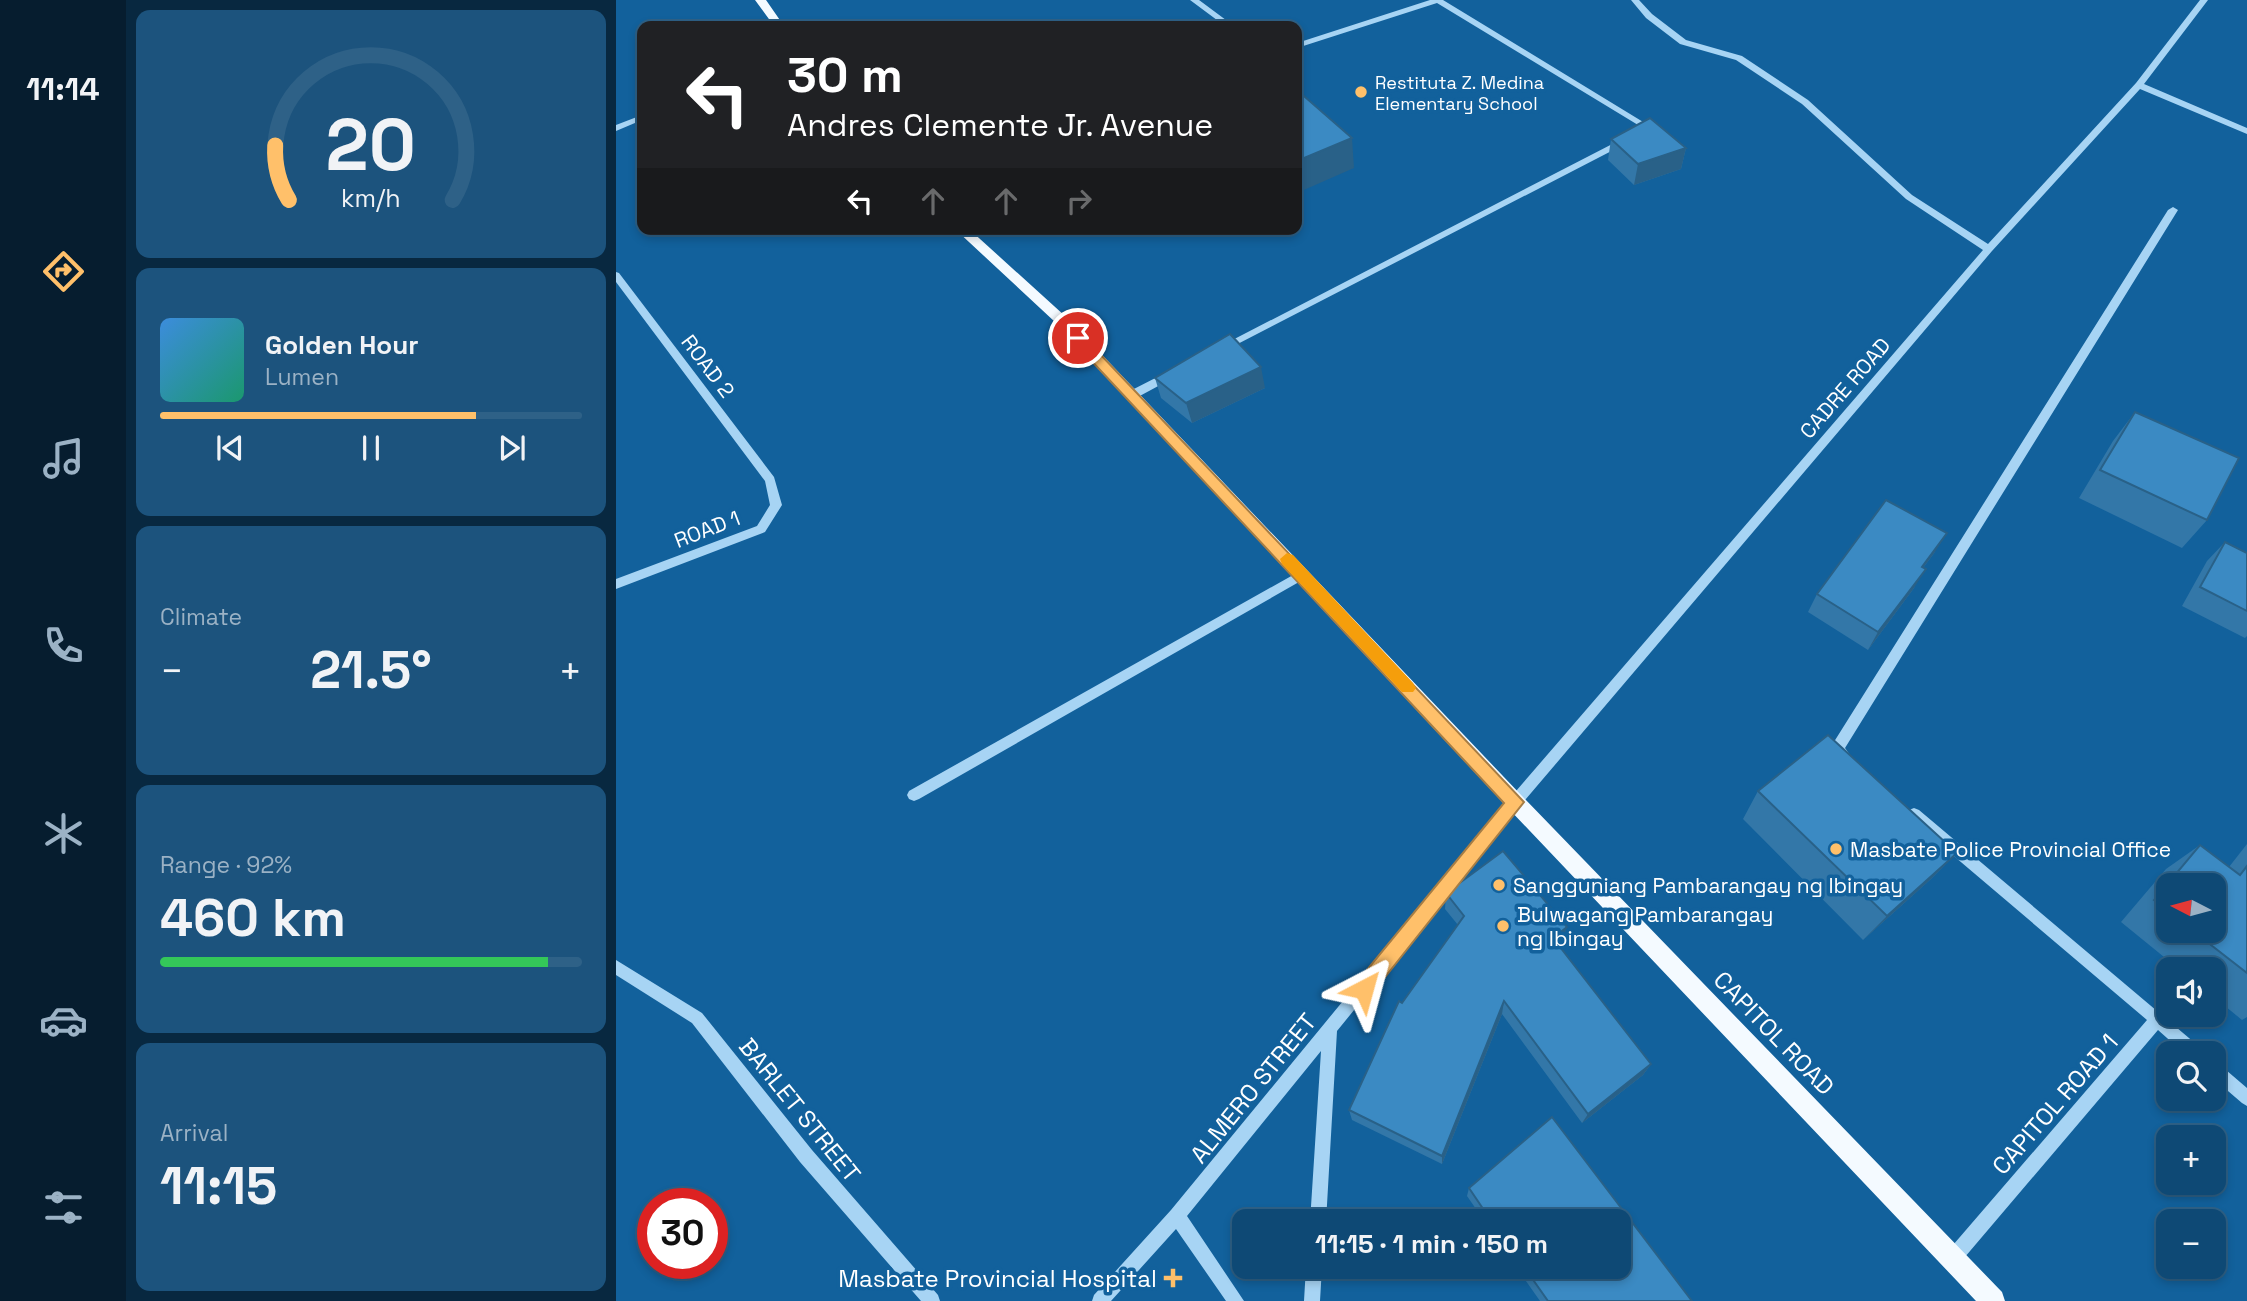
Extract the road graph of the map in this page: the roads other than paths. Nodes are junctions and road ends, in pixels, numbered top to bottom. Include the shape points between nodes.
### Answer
1 (1194, 0) edge
2 (1438, 0) edge
3 (1635, 0) edge
4 (2204, 0) edge
5 (763, 1) edge
6 (776, 21) edge
7 (1223, 21) edge
8 (1302, 44) edge
9 (2139, 85) junction
10 (637, 119) edge
11 (616, 128) edge
12 (2247, 131) edge
13 (2173, 210) dead end
14 (968, 235) edge
15 (1989, 249) junction
16 (616, 275) edge
17 (1218, 350) edge
18 (1181, 369) edge
19 (1132, 395) junction
20 (770, 480) joint
21 (1302, 575) junction
22 (616, 584) edge
23 (1858, 767) edge
24 (914, 795) dead end
25 (1515, 802) junction
26 (1901, 803) edge
27 (616, 967) edge
28 (2156, 1018) edge
29 (2156, 1020) edge
30 (2166, 1027) edge
31 (1330, 1031) junction
32 (2182, 1041) edge
33 (2226, 1080) edge
34 (2247, 1098) edge
35 (1319, 1209) edge
36 (1177, 1216) junction
37 (1954, 1258) junction
38 (1313, 1279) edge
39 (932, 1301) edge
40 (1100, 1301) edge
41 (1236, 1301) edge
42 (1312, 1301) edge
43 (1993, 1301) edge

1 - 7 street
2 - 8 street
2 - 17 street via 1649,128
3 - 15 street via 1683,42 1739,58 1805,102 1909,197
4 - 9 street, CADRE ROAD
5 - 6 main road
9 - 12 street
9 - 15 street, CADRE ROAD
10 - 11 street
13 - 23 street via 1837,749
14 - 19 main road, CAPITOL ROAD via 1060,319
15 - 25 street, CADRE ROAD
16 - 20 street, ROAD 2
18 - 19 street
19 - 21 main road, CAPITOL ROAD
20 - 22 street, ROAD 1 via 776,505 761,529
21 - 24 street
21 - 25 main road, CAPITOL ROAD
25 - 31 street, ALMERO STREET
25 - 37 main road, CAPITOL ROAD
26 - 28 street
27 - 39 street, BARLET STREET via 696,1018 806,1156
29 - 37 lane, CAPITOL ROAD 1
30 - 32 lane
31 - 35 street
31 - 36 street, ALMERO STREET
33 - 34 street
36 - 40 street, ALMERO STREET
36 - 41 street
37 - 43 main road, CAPITOL ROAD
38 - 42 street

